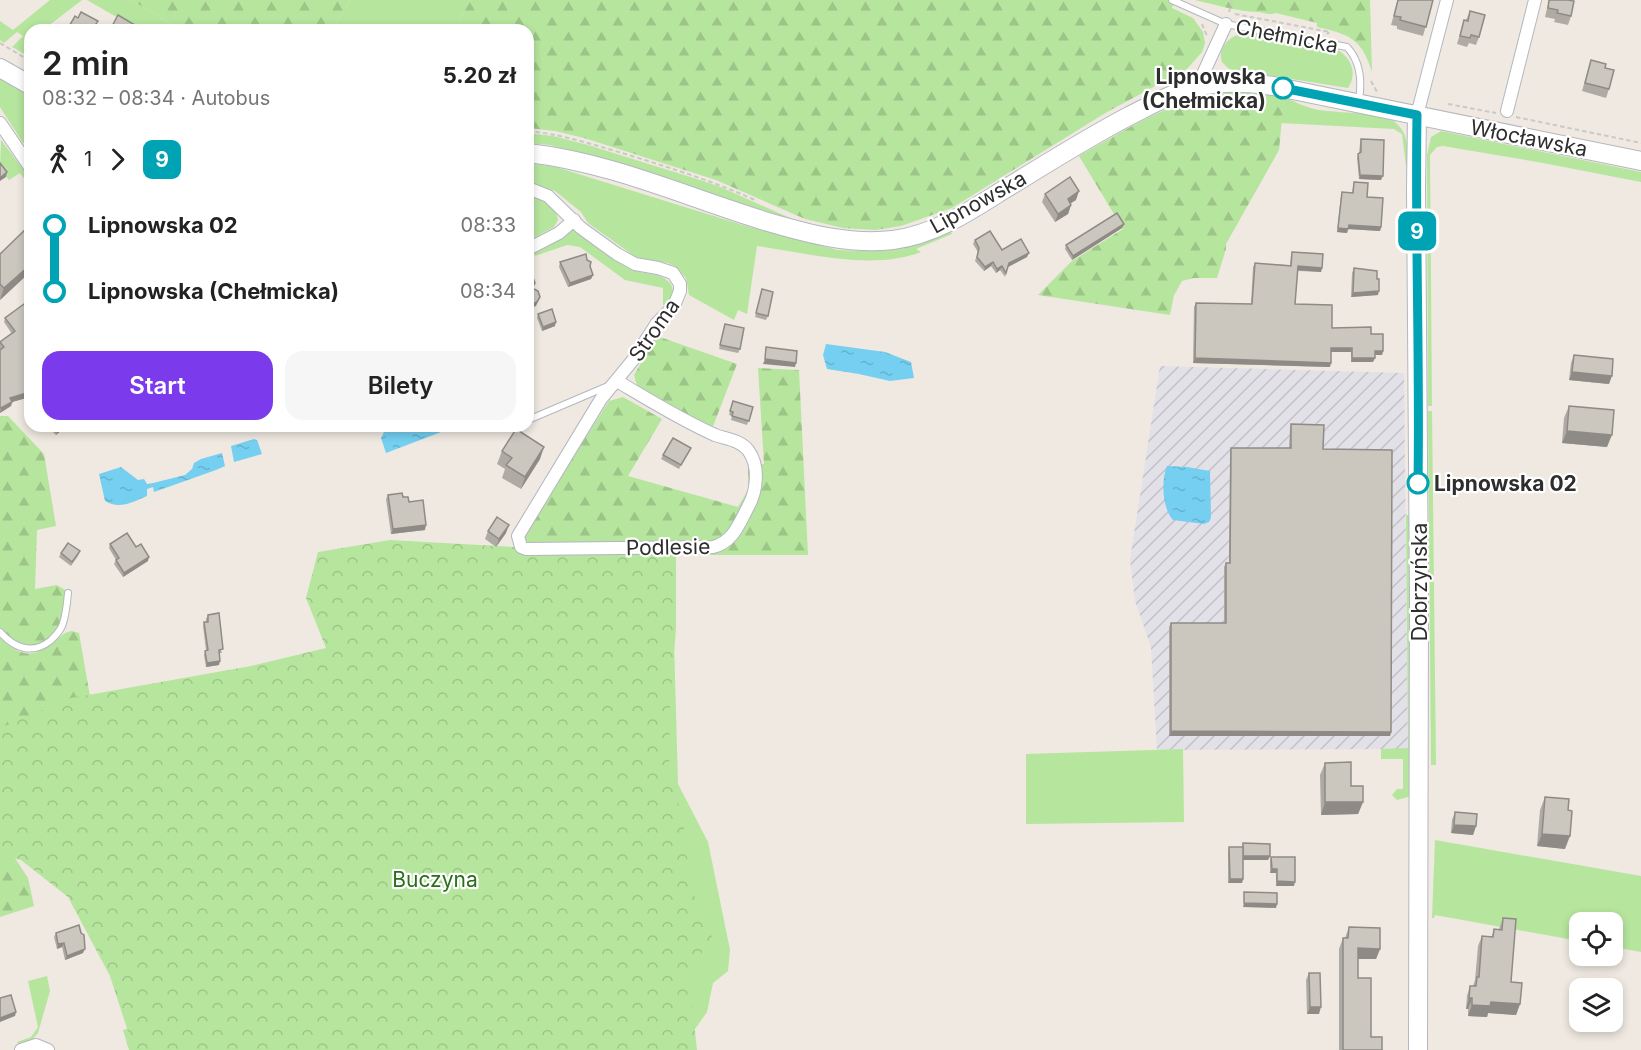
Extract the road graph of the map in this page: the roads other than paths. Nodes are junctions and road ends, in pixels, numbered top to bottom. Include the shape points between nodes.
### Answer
1 (1172, 0) edge
2 (1447, 0) edge
3 (1535, 0) edge
4 (1227, 19) junction
5 (0, 68) edge
6 (24, 82) edge
7 (1197, 87) junction
8 (1358, 104) junction
9 (1506, 114) road end
10 (1417, 115) junction
11 (0, 123) edge
12 (534, 154) edge
13 (24, 158) edge
14 (1641, 161) edge
15 (534, 190) edge
16 (574, 220) junction
17 (534, 246) edge
18 (617, 381) junction
19 (534, 417) edge
20 (522, 529) joint
21 (68, 593) dead end
22 (0, 632) edge
23 (21, 1050) edge
24 (48, 1050) edge
25 (1418, 1050) edge

1 - 4 lane, Chełmicka
2 - 10 street
3 - 9 street
4 - 7 street
4 - 8 lane, Chełmicka via 1347,47 1358,65
5 - 6 main road
7 - 8 main road, Lipnowska via 1228,82 1257,84
7 - 12 main road, Lipnowska via 1156,102 1106,128 948,222 922,234 894,240 863,242 813,234 591,165
8 - 10 main road, Lipnowska
10 - 14 main road, Włocławska
10 - 25 main road, Dobrzyńska
11 - 13 street
15 - 16 street, Stroma via 548,196
16 - 17 street
16 - 18 street, Stroma via 617,255 635,264 667,270 680,284 678,300
18 - 19 lane
18 - 20 street, Stroma via 582,428
18 - 20 street, Podlesie via 749,451 756,491 734,533 722,545 713,547 526,549 518,542
21 - 22 lane via 63,625 44,645 32,649 19,647
23 - 24 street via 36,1045

